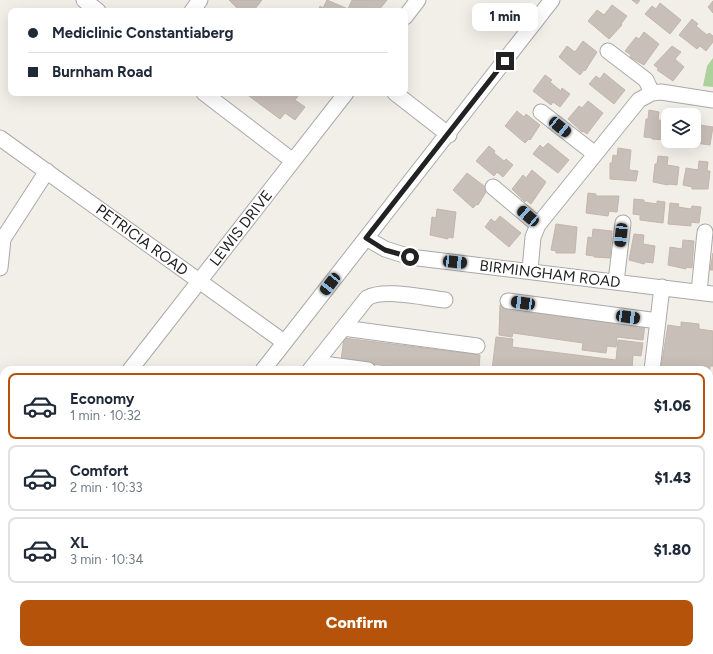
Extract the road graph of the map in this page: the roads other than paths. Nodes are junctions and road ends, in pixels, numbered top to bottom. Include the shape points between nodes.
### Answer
1 (84, 0) edge
2 (418, 0) edge
3 (552, 0) edge
4 (94, 8) edge
5 (408, 13) edge
6 (608, 51) dead end
7 (652, 93) junction
8 (208, 96) edge
9 (344, 96) edge
10 (399, 96) edge
11 (713, 100) edge
12 (541, 112) dead end
13 (449, 134) junction
14 (0, 138) edge
15 (595, 154) junction
16 (293, 161) junction
17 (47, 171) junction
18 (493, 186) dead end
19 (622, 223) dead end
20 (538, 225) junction
21 (705, 232) dead end
22 (366, 238) junction
23 (0, 268) edge
24 (530, 270) junction
25 (200, 282) junction
26 (616, 282) junction
27 (662, 287) junction
28 (706, 293) edge
29 (445, 300) dead end
30 (508, 301) dead end
31 (658, 321) junction
32 (343, 328) junction
33 (284, 342) junction
34 (476, 346) dead end
35 (133, 366) edge
36 (266, 366) edge
37 (313, 366) edge
38 (652, 366) edge

1 - 4 street
2 - 5 street
3 - 13 street
6 - 7 street via 646,80
7 - 11 street via 680,94
7 - 15 street via 639,100
8 - 16 street
9 - 16 street, LEWIS DRIVE
10 - 13 street
12 - 15 street
13 - 22 street
14 - 17 street, PETRICIA ROAD
15 - 20 street
16 - 25 street, LEWIS DRIVE
17 - 23 street via 3,239
17 - 25 street, PETRICIA ROAD
18 - 20 street
19 - 26 street
20 - 24 street via 533,237
21 - 28 street
22 - 24 street, BIRMINGHAM ROAD via 385,250 410,257
22 - 33 street
24 - 26 street, BIRMINGHAM ROAD
25 - 33 street, PETRICIA ROAD
25 - 35 street, LEWIS DRIVE
26 - 27 street, BIRMINGHAM ROAD
27 - 28 street, BIRMINGHAM ROAD
27 - 31 street
29 - 32 street via 373,294
30 - 31 street
31 - 38 street
32 - 34 street
32 - 37 street
33 - 36 street

